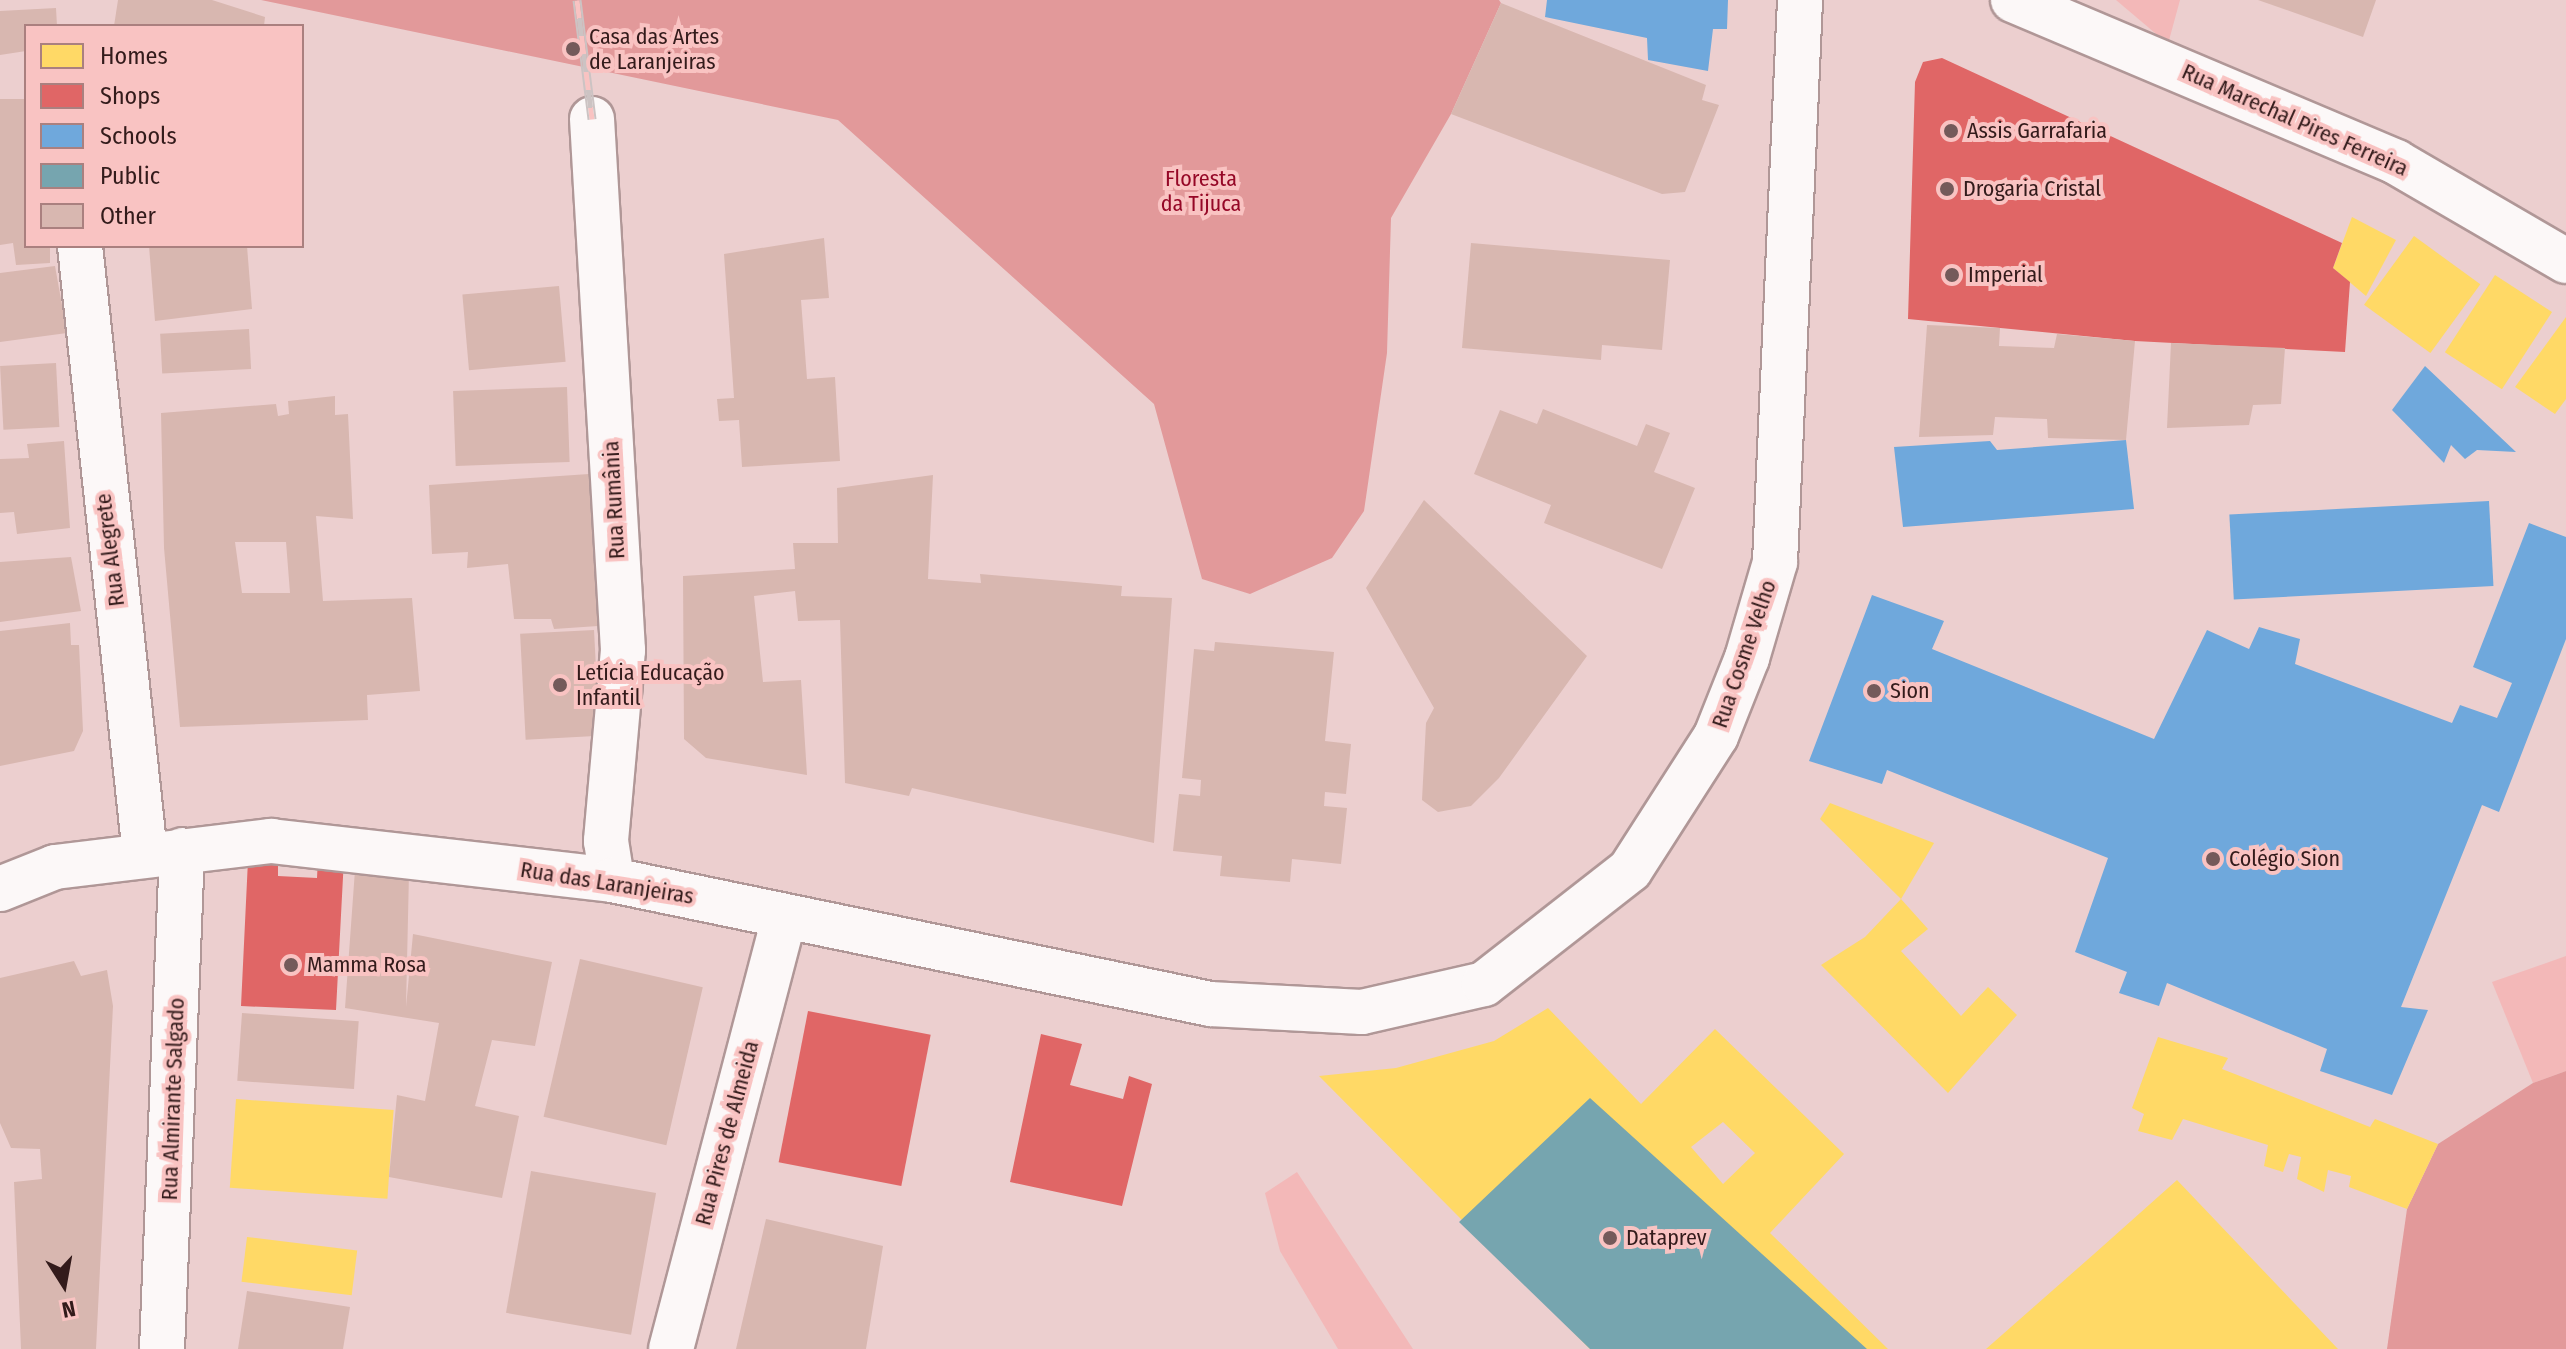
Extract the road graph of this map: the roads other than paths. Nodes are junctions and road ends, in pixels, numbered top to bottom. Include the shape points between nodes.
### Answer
1 (1800, 0) edge
2 (2013, 0) edge
3 (592, 119) dead end
4 (80, 248) edge
5 (2566, 261) edge
6 (164, 852) junction
7 (612, 880) junction
8 (0, 889) edge
9 (784, 917) junction
10 (1210, 1004) joint
11 (162, 1349) edge
12 (671, 1349) edge

1 - 10 street, Rua Cosme Velho via 1775,562 1716,736 1630,870 1484,984 1362,1012
2 - 5 street, Rua Marechal Pires Ferreira via 2396,162
3 - 7 street, Rua Rumânia via 623,650 606,841
4 - 6 street, Rua Alegrete
6 - 7 street, Rua das Laranjeiras via 271,841
6 - 8 street, Rua das Laranjeiras via 55,867
6 - 11 street, Rua Almirante Salgado
7 - 9 street, Rua das Laranjeiras
9 - 10 street, Rua das Laranjeiras
9 - 12 street, Rua Pires de Almeida

